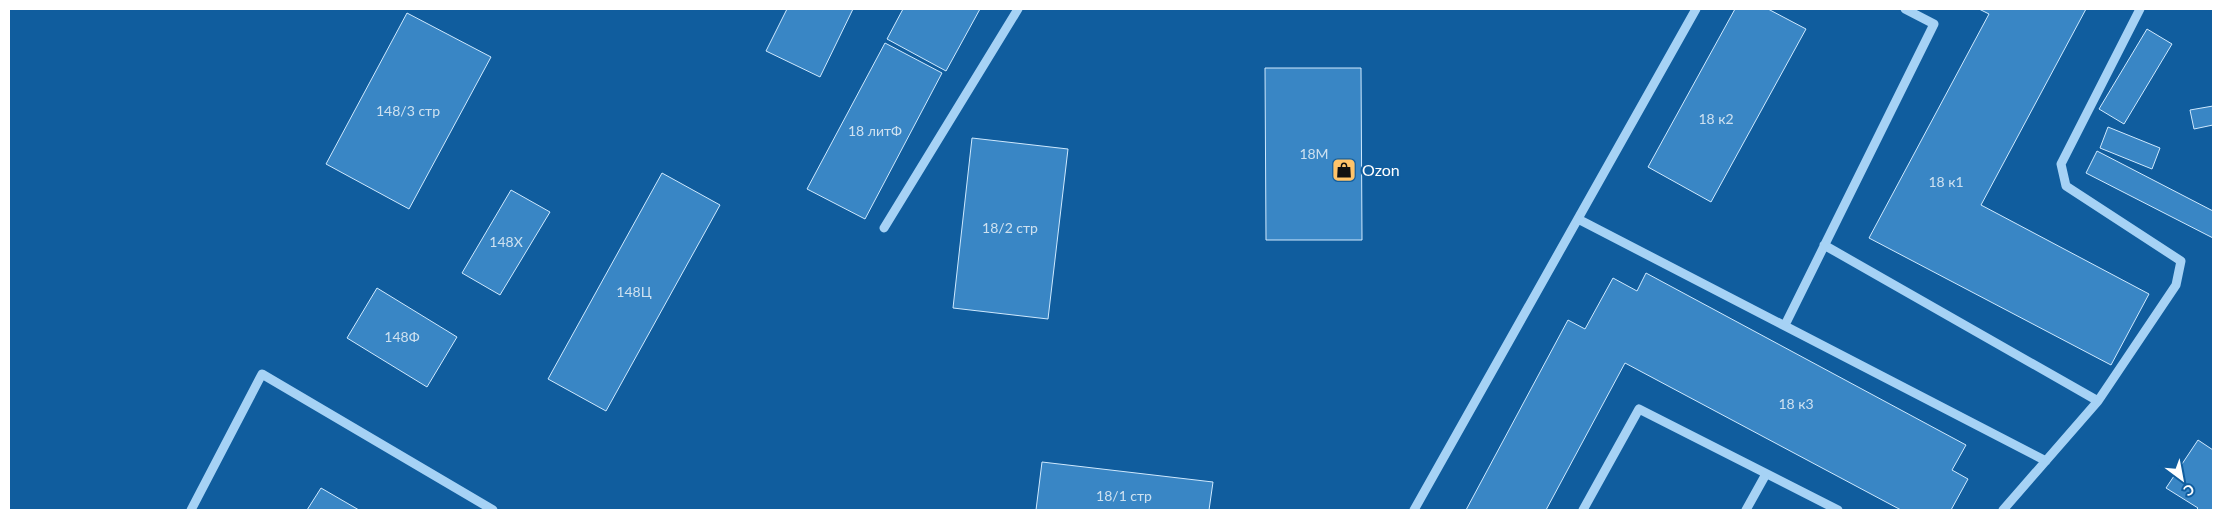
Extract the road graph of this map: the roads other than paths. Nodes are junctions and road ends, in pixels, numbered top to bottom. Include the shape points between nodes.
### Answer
1 (1018, 9) edge
2 (1696, 9) edge
3 (1905, 9) edge
4 (2140, 9) edge
5 (1578, 219) junction
6 (884, 228) dead end
7 (1824, 245) junction
8 (1785, 325) junction
9 (2098, 401) junction
10 (2046, 461) junction
11 (1766, 474) junction
12 (191, 510) edge
13 (493, 510) edge
14 (1414, 510) edge
15 (1583, 510) edge
16 (1746, 510) edge
17 (1838, 510) edge
18 (2003, 510) edge

1 - 6 lane
2 - 5 lane
3 - 7 lane via 1934,24
4 - 9 lane via 2061,164 2066,186 2181,261 2176,285
5 - 8 lane
5 - 14 lane
7 - 8 lane
7 - 9 lane
8 - 10 lane
9 - 10 lane
10 - 18 lane
11 - 15 lane via 1639,409
11 - 16 lane
11 - 17 lane
12 - 13 lane via 262,374

